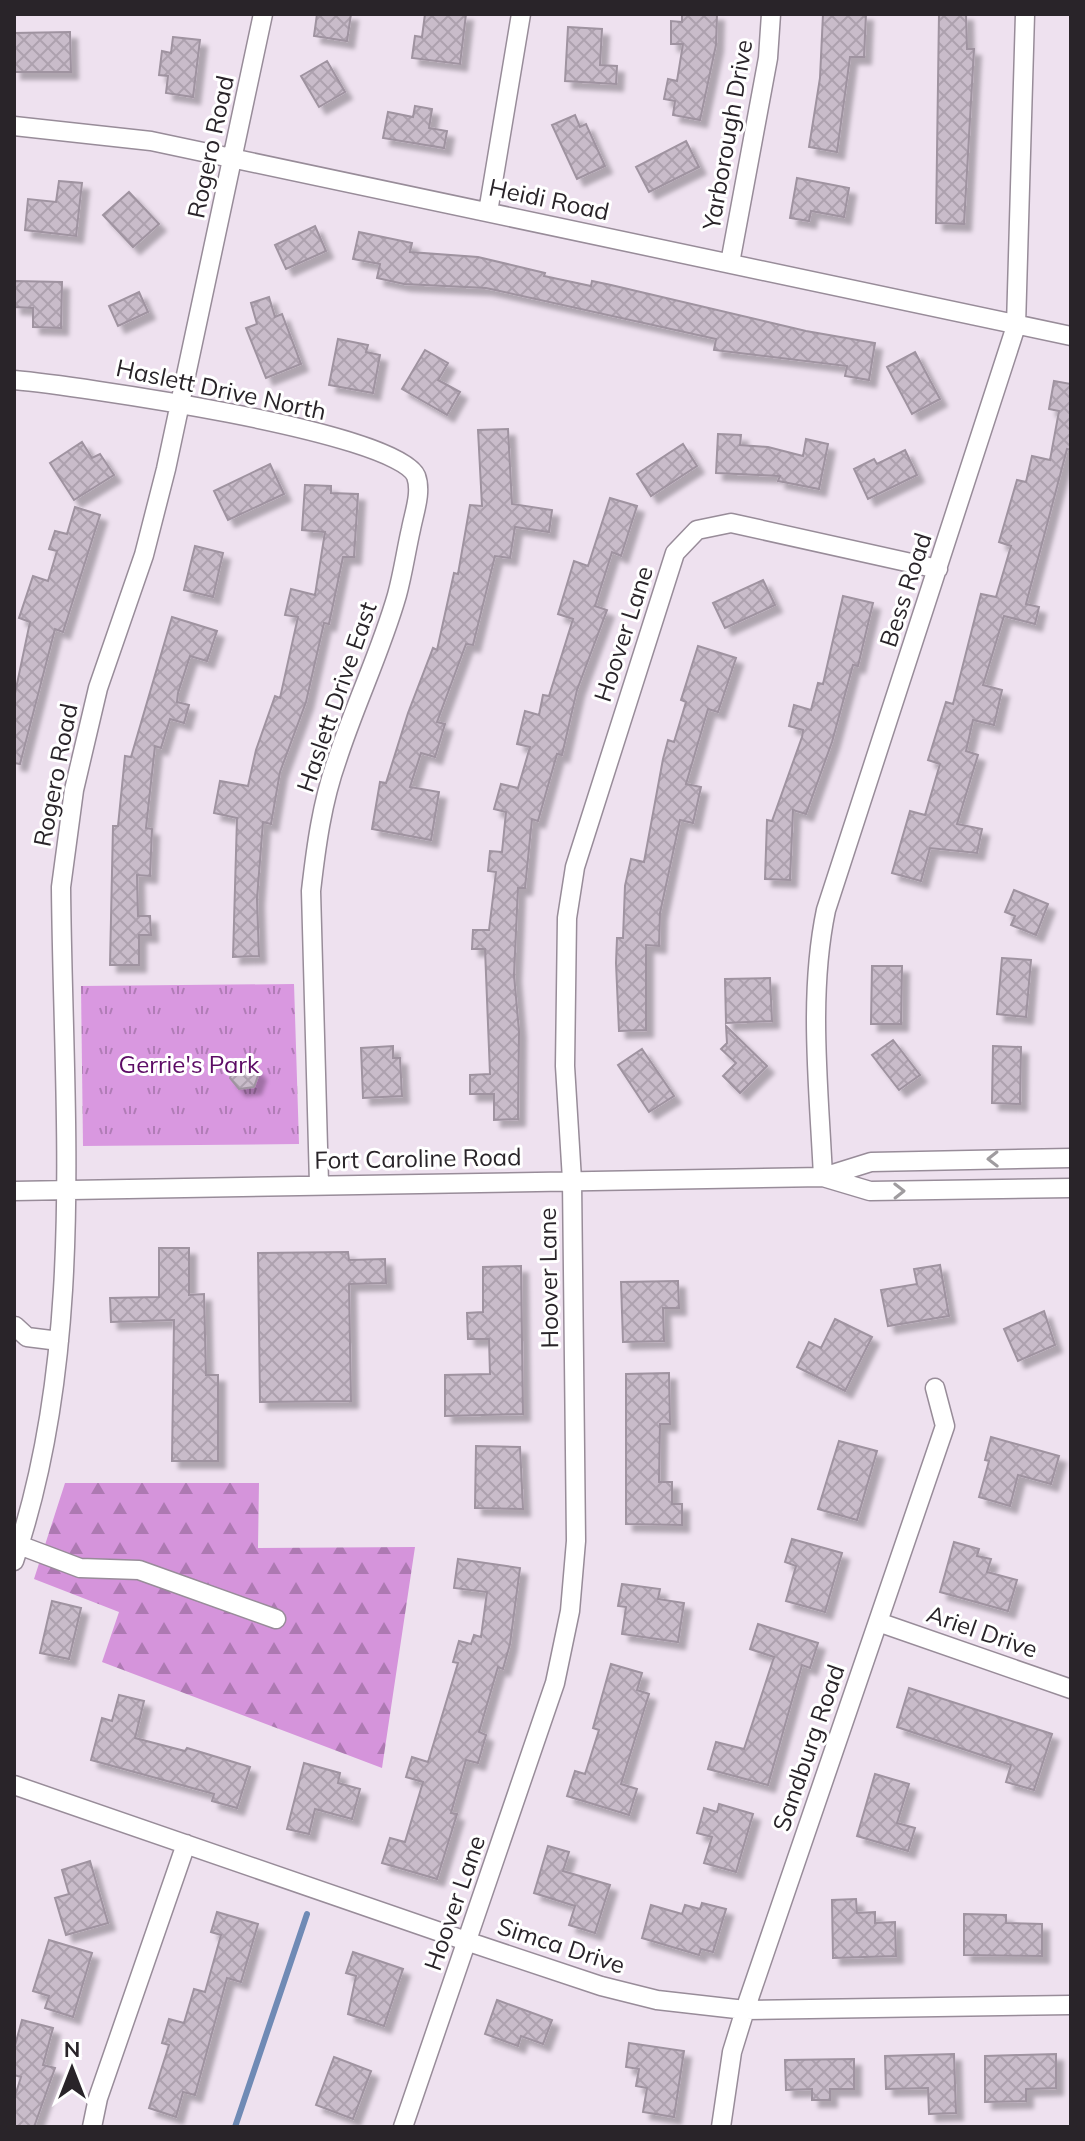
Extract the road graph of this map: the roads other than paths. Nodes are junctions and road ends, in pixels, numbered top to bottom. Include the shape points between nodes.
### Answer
1 (263, 14) edge
2 (521, 14) edge
3 (771, 14) edge
4 (1025, 14) edge
5 (14, 126) edge
6 (235, 158) junction
7 (488, 212) junction
8 (730, 263) junction
9 (1016, 326) junction
10 (1071, 336) edge
11 (14, 380) edge
12 (180, 403) junction
13 (412, 469) joint
14 (938, 569) junction
15 (1071, 1158) edge
16 (823, 1177) junction
17 (572, 1180) junction
18 (319, 1184) junction
19 (1071, 1188) edge
20 (64, 1189) junction
21 (14, 1191) edge
22 (15, 1326) edge
23 (59, 1341) junction
24 (935, 1388) dead end
25 (17, 1553) edge
26 (276, 1619) dead end
27 (878, 1622) junction
28 (1071, 1689) edge
29 (14, 1785) edge
30 (186, 1844) junction
31 (469, 1942) junction
32 (1071, 2005) edge
33 (745, 2010) junction
34 (92, 2127) edge
35 (403, 2127) edge
36 (721, 2127) edge

1 - 6 street, Rogero Road
2 - 7 street
3 - 8 street, Yarborough Drive via 768,58
4 - 9 street, Bess Road
5 - 6 street, Heidi Road via 94,133
6 - 7 street, Heidi Road
6 - 12 street, Rogero Road
7 - 8 street, Heidi Road
8 - 9 street, Heidi Road
9 - 10 street, Heidi Road
9 - 14 street, Bess Road
11 - 12 street, Haslett Drive North
12 - 13 street, Haslett Drive North via 392,455
12 - 20 street, Rogero Road via 144,555 98,688 66,833 61,887
13 - 18 street, Haslett Drive East via 418,497 397,595 336,761 316,850 311,891
14 - 16 street, Bess Road via 821,932 817,1061
14 - 17 street, Hoover Lane via 731,523 697,530 675,553 571,886 565,1066
15 -> 16 street, Fort Caroline Road via 871,1162
16 - 17 street, Fort Caroline Road
16 -> 19 street, Fort Caroline Road via 870,1191
17 - 18 street, Fort Caroline Road
17 - 31 street, Hoover Lane via 576,1541 570,1611 555,1683
18 - 20 street, Fort Caroline Road
20 - 21 street, Fort Caroline Road
20 - 23 street, Rogero Road
22 - 23 street via 27,1337
23 - 25 street, Rogero Road via 49,1426
24 - 27 street, Sandburg Road via 945,1426
25 - 26 street via 80,1568 139,1570
27 - 28 street, Ariel Drive
27 - 33 street, Sandburg Road
29 - 30 street, Simca Drive
30 - 31 street, Simca Drive
30 - 34 street
31 - 33 street, Simca Drive via 657,2000
31 - 35 street, Hoover Lane
32 - 33 street, Simca Drive
33 - 36 street, Sandburg Road via 732,2052

